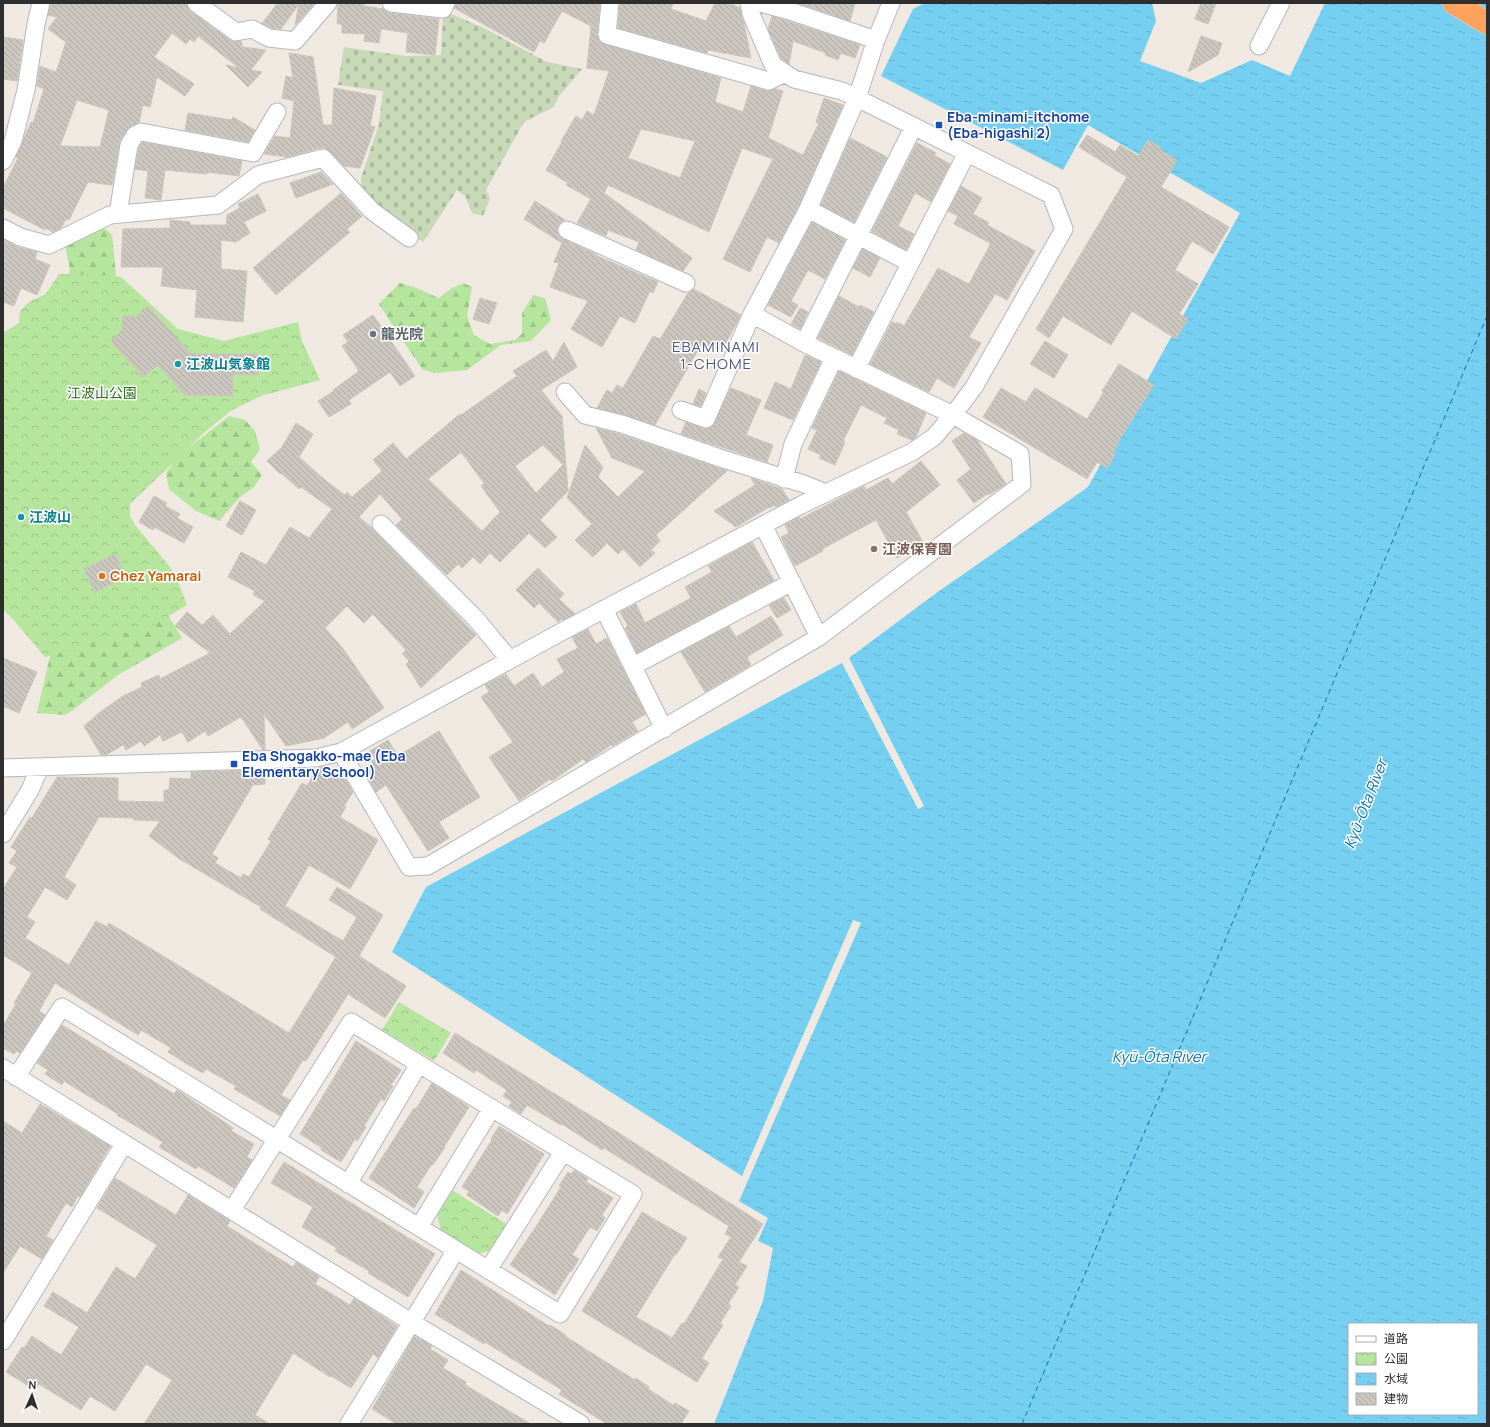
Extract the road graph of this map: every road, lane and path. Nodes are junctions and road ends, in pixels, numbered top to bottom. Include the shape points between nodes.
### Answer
1 (41, 3) edge
2 (196, 3) edge
3 (328, 3) edge
4 (392, 3) edge
5 (446, 3) edge
6 (610, 3) edge
7 (748, 3) edge
8 (760, 3) edge
9 (891, 3) edge
10 (1281, 3) edge
11 (1454, 3) edge
12 (1487, 23) edge
13 (876, 40) junction
14 (1260, 46) dead end
15 (785, 73) junction
16 (857, 98) junction
17 (278, 112) dead end
18 (914, 126) junction
19 (967, 153) junction
20 (3, 161) edge
21 (808, 209) junction
22 (118, 214) junction
23 (3, 228) edge
24 (567, 230) dead end
25 (859, 236) junction
26 (409, 238) dead end
27 (910, 263) junction
28 (686, 282) dead end
29 (752, 314) junction
30 (804, 344) junction
31 (834, 358) junction
32 (856, 369) junction
33 (565, 392) dead end
34 (680, 410) dead end
35 (953, 416) junction
36 (784, 479) junction
37 (826, 493) junction
38 (381, 524) dead end
39 (763, 525) junction
40 (792, 582) junction
41 (604, 609) junction
42 (819, 637) junction
43 (510, 660) junction
44 (633, 666) junction
45 (664, 729) junction
46 (340, 752) junction
47 (40, 767) junction
48 (3, 768) edge
49 (3, 834) edge
50 (419, 1064) junction
51 (10, 1073) edge
52 (492, 1108) junction
53 (276, 1140) junction
54 (124, 1144) junction
55 (563, 1152) junction
56 (348, 1184) junction
57 (232, 1210) junction
58 (419, 1227) junction
59 (456, 1250) junction
60 (488, 1270) junction
61 (411, 1322) junction
62 (3, 1341) edge
63 (349, 1424) edge
64 (582, 1424) edge

1 - 20 street via 26,90 13,141
2 - 3 street via 236,32 252,29 269,38 296,41
4 - 5 street via 443,9
6 - 15 street via 607,35 769,81
7 - 15 street via 773,65
8 - 13 street via 790,10
9 - 13 street
10 - 14 street
11 - 12 highway
13 - 16 street
15 - 16 street via 794,79 842,91
16 - 18 street
16 - 21 street
17 - 22 street via 253,153 141,132 135,135 129,146
18 - 19 street
18 - 25 street
19 - 27 street
19 - 35 street via 1051,195 1064,229 974,387
21 - 25 street
21 - 29 street
22 - 23 street via 110,215 49,245 20,237
22 - 26 street via 218,205 258,175 324,158 372,211
24 - 28 street
25 - 27 street
25 - 30 street
27 - 32 street
29 - 30 street
29 - 34 street via 706,419
30 - 31 street
31 - 32 street
31 - 36 street via 793,444
32 - 35 street
33 - 36 street via 585,415 622,424
35 - 37 street via 934,437 912,452
35 - 42 street via 1020,454 1022,484
36 - 37 street
37 - 39 street
38 - 43 street via 476,619
39 - 40 street
39 - 41 street
40 - 42 street
40 - 44 street
41 - 43 street
41 - 44 street
42 - 45 street
43 - 46 street
44 - 45 street
45 - 46 street via 428,866 409,867
46 - 47 street via 316,758
47 - 48 street
47 - 49 street via 30,790
50 - 52 street
50 - 53 street via 351,1022
50 - 56 street
51 - 53 street via 62,1007
51 - 54 street
52 - 55 street
52 - 58 street
53 - 56 street
53 - 57 street
54 - 57 street
54 - 62 street
55 - 60 street
55 - 60 street via 633,1194 560,1314
56 - 58 street
57 - 61 street
58 - 59 street
59 - 60 street
59 - 61 street
61 - 63 street
61 - 64 street

